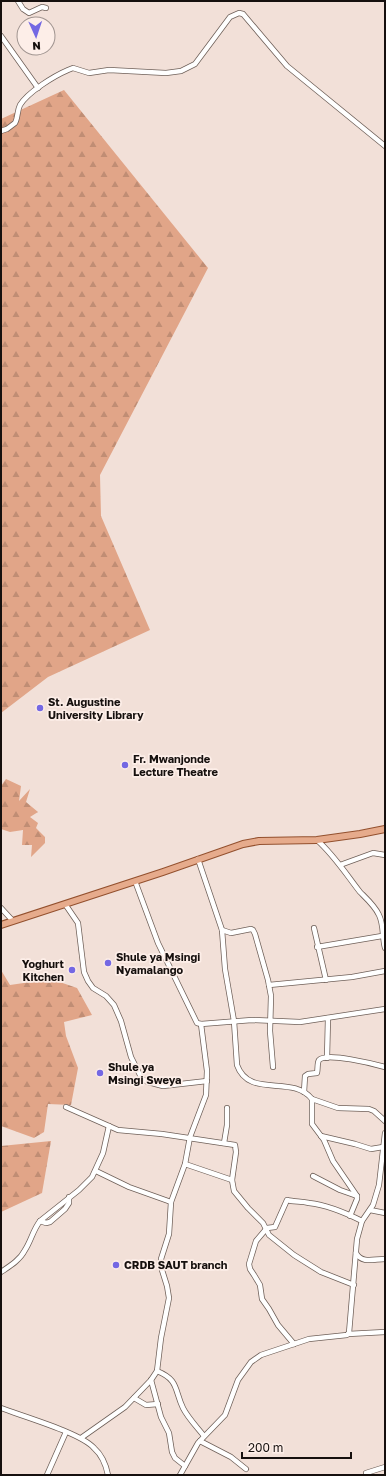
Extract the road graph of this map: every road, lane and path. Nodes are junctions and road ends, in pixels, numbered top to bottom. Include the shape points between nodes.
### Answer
1 (18, 1) edge
2 (46, 8) dead end
3 (1, 36) edge
4 (38, 88) junction
5 (1, 131) edge
6 (385, 146) edge
7 (385, 829) edge
8 (317, 840) junction
9 (385, 854) edge
10 (198, 859) junction
11 (340, 865) junction
12 (134, 881) junction
13 (66, 904) junction
14 (1, 908) edge
15 (13, 921) junction
16 (1, 925) edge
17 (314, 928) dead end
18 (222, 930) junction
19 (382, 936) junction
20 (317, 947) junction
21 (385, 948) edge
22 (385, 971) edge
23 (326, 980) junction
24 (269, 985) junction
25 (385, 1009) edge
26 (328, 1018) junction
27 (270, 1020) junction
28 (234, 1021) junction
29 (201, 1024) junction
30 (327, 1058) junction
31 (273, 1067) dead end
32 (385, 1067) edge
33 (207, 1080) junction
34 (304, 1092) junction
35 (312, 1099) junction
36 (66, 1107) dead end
37 (227, 1108) dead end
38 (385, 1122) edge
39 (109, 1126) junction
40 (118, 1130) junction
41 (385, 1132) edge
42 (107, 1136) junction
43 (321, 1136) junction
44 (190, 1138) junction
45 (224, 1143) junction
46 (383, 1147) junction
47 (185, 1164) junction
48 (96, 1170) junction
49 (313, 1176) dead end
50 (232, 1180) junction
51 (357, 1196) junction
52 (69, 1197) junction
53 (170, 1202) junction
54 (370, 1210) junction
55 (385, 1213) edge
56 (57, 1215) junction
57 (46, 1216) junction
58 (350, 1216) junction
59 (40, 1221) junction
60 (362, 1221) junction
61 (267, 1228) junction
62 (356, 1253) junction
63 (385, 1259) edge
64 (1, 1272) edge
65 (354, 1284) junction
66 (385, 1332) edge
67 (348, 1334) junction
68 (294, 1344) junction
69 (157, 1371) junction
70 (151, 1380) junction
71 (134, 1398) junction
72 (158, 1404) junction
73 (1, 1408) edge
74 (66, 1432) junction
75 (204, 1436) junction
76 (81, 1438) junction
77 (200, 1441) junction
78 (185, 1466) junction
79 (385, 1467) edge
80 (246, 1469) dead end
81 (366, 1473) dead end
82 (47, 1475) edge
83 (108, 1475) edge
84 (180, 1475) edge

1 - 2 street via 23,10 29,13 42,7
3 - 4 street
4 - 5 street via 21,104 15,123
4 - 6 street via 74,68 89,73 109,70 166,73 181,71 195,64 230,17 239,13 246,17 298,76
7 - 8 main road
8 - 10 main road via 252,842
8 - 11 street
9 - 11 street via 373,853
10 - 12 main road
10 - 18 street
11 - 19 street via 377,910 382,921
12 - 13 main road
12 - 29 street via 173,976 195,1021
13 - 15 main road
13 - 33 street via 78,923 84,972 93,988 114,1005 131,1057 142,1079 163,1086
14 - 15 street
15 - 16 main road
17 - 20 street
18 - 24 street via 253,930
18 - 28 street via 225,969
19 - 20 street
19 - 21 street
20 - 23 street
22 - 23 street
23 - 24 street
24 - 27 street
25 - 26 street
26 - 27 street via 300,1022
26 - 30 street
27 - 28 street
27 - 31 street
28 - 29 street
28 - 34 street via 237,1065 243,1077 264,1085 291,1087
29 - 33 street
30 - 32 street via 352,1059
30 - 34 street via 318,1061 317,1073 305,1076
33 - 44 street via 205,1100
34 - 35 street
35 - 38 street via 338,1108 369,1109
35 - 43 street via 312,1124
36 - 39 street
37 - 45 street
39 - 40 street
39 - 42 street
40 - 42 street
40 - 44 street
41 - 46 street
42 - 48 street
43 - 46 street via 371,1149
43 - 51 street via 333,1160
44 - 45 street
44 - 47 street
45 - 50 street via 236,1147
46 - 54 street via 380,1180
47 - 50 street
47 - 53 street
48 - 52 street via 87,1184
48 - 53 street via 129,1187
49 - 51 street
50 - 61 street via 234,1191 240,1200
51 - 58 street
52 - 56 street via 67,1206
52 - 57 street
53 - 69 street via 169,1234 161,1258 169,1298
54 - 55 street
54 - 60 street
56 - 57 street
56 - 59 street via 48,1223
57 - 59 street
58 - 60 street
58 - 61 street via 313,1204 287,1200 277,1224 274,1228
59 - 64 street via 26,1250
60 - 62 street
61 - 65 street via 274,1240 306,1264
61 - 68 street via 256,1241 248,1266 258,1281 262,1299 278,1325
62 - 63 street via 362,1260
62 - 65 street
65 - 67 street
66 - 67 street
67 - 68 street via 310,1339
68 - 75 street via 261,1355 250,1362 238,1380 225,1415
69 - 70 street
69 - 75 street via 171,1380 183,1408
70 - 71 street
70 - 72 street
71 - 72 street via 146,1405
71 - 76 street via 119,1413
72 - 78 street via 169,1433 174,1458
73 - 74 street
74 - 76 street
74 - 82 street
75 - 77 street
76 - 83 street via 94,1447 104,1462
77 - 78 street
77 - 80 street via 231,1457
78 - 84 street
79 - 81 street

